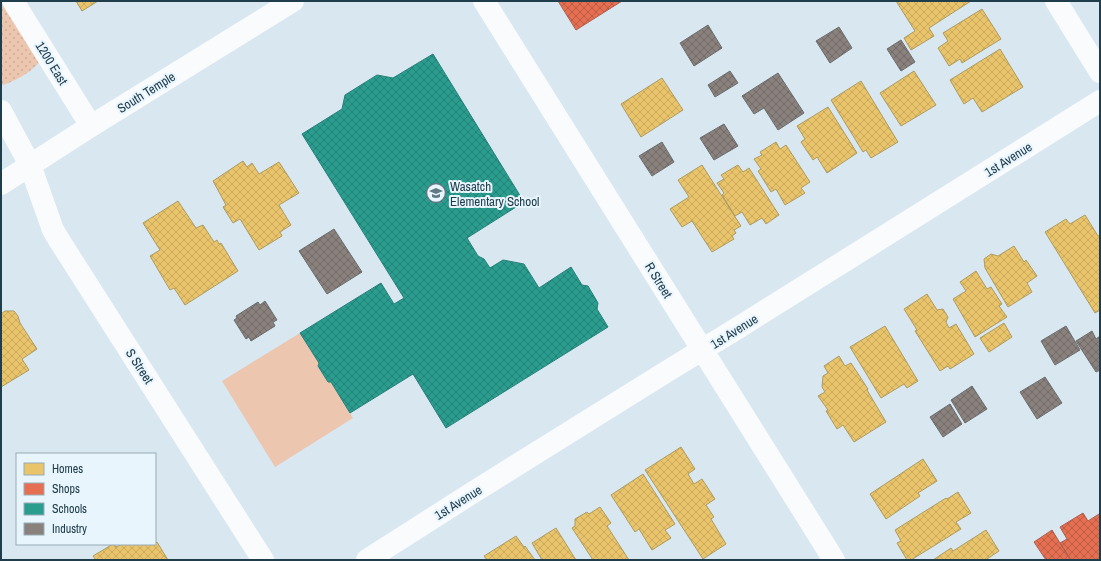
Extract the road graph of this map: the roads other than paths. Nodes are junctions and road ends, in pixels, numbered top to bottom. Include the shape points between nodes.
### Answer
1 (14, 1) edge
2 (293, 1) edge
3 (484, 1) edge
4 (1056, 1) edge
5 (1100, 72) edge
6 (1100, 101) edge
7 (1, 111) edge
8 (91, 126) junction
9 (30, 165) junction
10 (1, 184) edge
11 (702, 350) junction
12 (263, 560) edge
13 (367, 560) edge
14 (834, 560) edge

1 - 8 street, 1200 East
2 - 8 street, South Temple
3 - 11 street, R Street
4 - 5 street
6 - 11 street, 1st Avenue
7 - 9 street
8 - 9 street, South Temple
9 - 10 street, South Temple
9 - 12 street, S Street via 53,230
11 - 13 street, 1st Avenue
11 - 14 street, R Street

